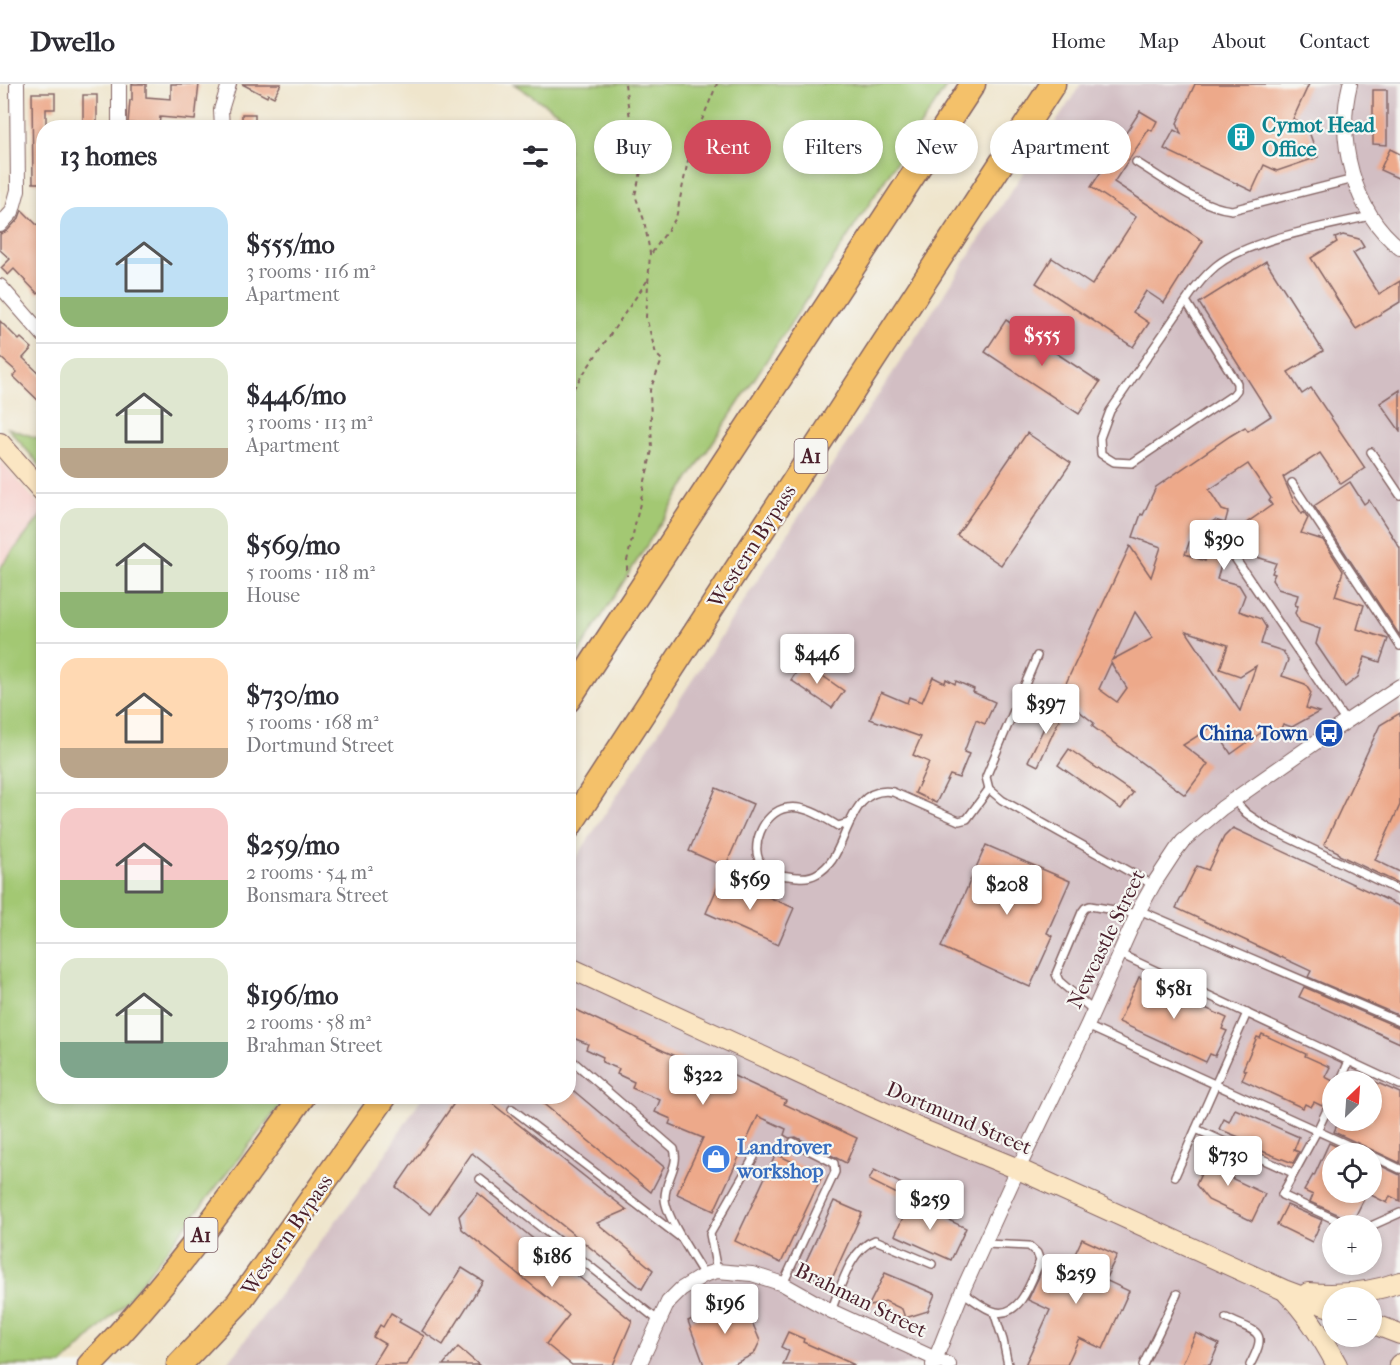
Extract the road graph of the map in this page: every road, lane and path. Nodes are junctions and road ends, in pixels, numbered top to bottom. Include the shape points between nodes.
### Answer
1 (17, 84) edge
2 (118, 84) edge
3 (229, 84) edge
4 (625, 84) edge
5 (717, 84) edge
6 (973, 84) edge
7 (1053, 84) edge
8 (1350, 84) edge
9 (118, 120) edge
10 (222, 120) edge
11 (1136, 162) dead end
12 (1354, 179) junction
13 (1370, 216) junction
14 (0, 225) edge
15 (1400, 248) edge
16 (650, 256) junction
17 (649, 279) junction
18 (0, 286) edge
19 (1186, 301) junction
20 (36, 322) edge
21 (576, 384) edge
22 (0, 443) edge
23 (1371, 452) dead end
24 (1292, 483) dead end
25 (36, 484) edge
26 (1400, 495) edge
27 (1218, 533) dead end
28 (627, 581) dead end
29 (1400, 646) edge
30 (1037, 656) dead end
31 (1400, 686) edge
32 (576, 688) edge
33 (1346, 723) junction
34 (989, 789) junction
35 (1234, 800) junction
36 (576, 816) edge
37 (848, 823) junction
38 (1153, 885) junction
39 (1400, 891) edge
40 (1138, 912) junction
41 (1120, 954) junction
42 (576, 970) edge
43 (1094, 1011) junction
44 (1247, 1013) junction
45 (1400, 1022) edge
46 (1087, 1026) junction
47 (1349, 1061) junction
48 (576, 1064) edge
49 (1345, 1071) edge
50 (1216, 1084) junction
51 (1400, 1085) edge
52 (297, 1104) edge
53 (379, 1104) edge
54 (512, 1109) dead end
55 (1322, 1121) edge
56 (1196, 1129) junction
57 (1318, 1130) junction
58 (793, 1142) dead end
59 (1346, 1143) edge
60 (754, 1156) dead end
61 (1382, 1160) edge
62 (1018, 1169) junction
63 (1400, 1169) edge
64 (1293, 1173) junction
65 (1175, 1176) dead end
66 (480, 1179) dead end
67 (1400, 1213) edge
68 (1325, 1215) edge
69 (1382, 1221) edge
70 (683, 1240) junction
71 (985, 1244) junction
72 (932, 1264) dead end
73 (711, 1273) junction
74 (1400, 1282) edge
75 (783, 1284) junction
76 (1284, 1290) junction
77 (962, 1293) junction
78 (1177, 1294) dead end
79 (238, 1303) junction
80 (1322, 1304) edge
81 (831, 1311) junction
82 (994, 1312) junction
83 (1226, 1318) dead end
84 (659, 1321) junction
85 (1382, 1327) edge
86 (1400, 1334) edge
87 (934, 1362) edge
88 (90, 1365) edge
89 (179, 1365) edge
90 (190, 1365) edge
91 (639, 1365) edge
92 (949, 1365) edge
93 (1008, 1365) edge
94 (1143, 1365) edge
95 (1250, 1365) edge
96 (1337, 1365) edge

1 - 14 street via 18,190 12,212
2 - 9 street
3 - 10 street
4 - 16 path via 641,172 634,195 644,220
5 - 16 path via 691,146 676,218
6 - 32 highway
7 - 36 highway, Western Bypass / A1
8 - 12 street via 1345,102 1346,148
11 - 12 lane via 1206,204 1226,210
12 - 13 street
13 - 15 street
13 - 19 lane via 1239,252 1216,265
16 - 17 path
17 - 21 path
17 - 28 path via 646,317 656,354 662,360 650,390 652,450 627,561
18 - 20 street
19 - 19 lane via 1110,411 1100,438 1101,454 1114,462 1132,463 1237,390 1237,383
22 - 25 street
23 - 26 lane
24 - 29 lane
27 - 33 lane
30 - 34 lane via 986,777
31 - 33 street, Newcastle Street
33 - 35 street, Newcastle Street
34 - 37 lane via 967,819 959,821 883,790 866,797
34 - 38 lane
35 - 38 street, Newcastle Street via 1183,841
35 - 39 lane via 1268,828
37 - 37 lane via 840,849 826,868 807,878 781,876 764,867 758,857 758,840 764,825 773,813 786,808 802,808 838,826
38 - 40 street, Newcastle Street
40 - 41 street, Newcastle Street
40 - 43 lane via 1090,906 1082,912 1056,974
40 - 45 lane
41 - 43 street, Newcastle Street
41 - 44 lane
42 - 62 street, Dortmund Street via 918,1128
43 - 46 street, Newcastle Street
44 - 47 lane
44 - 50 lane
46 - 50 lane
46 - 62 street, Newcastle Street
47 - 49 lane
47 - 51 lane
48 - 70 lane via 674,1149 675,1164 665,1201
50 - 56 lane
50 - 57 lane
52 - 88 highway, A1 via 207,1228
53 - 79 highway, Western Bypass
54 - 70 lane
55 - 57 lane
56 - 64 lane
56 - 65 lane
57 - 59 lane
57 - 64 lane
58 - 75 lane via 834,1163 836,1172
60 - 73 lane via 710,1234
61 - 63 lane
62 - 71 street, Newcastle Street
62 - 76 street, Dortmund Street
64 - 68 lane via 1282,1195
66 - 84 lane
67 - 69 lane
70 - 73 lane
71 - 77 street
71 - 82 lane via 1029,1246 1040,1261 1014,1308
72 - 81 lane via 875,1240 866,1243 856,1252
73 - 75 street, Brahman Street via 752,1274
73 - 84 street via 681,1289 668,1302
74 - 76 street via 1363,1293
75 - 81 street, Brahman Street
76 - 80 street, Dortmund Street
76 - 96 street via 1301,1307
77 - 82 lane
77 - 87 street
78 - 94 lane
79 - 89 highway, Western Bypass
79 - 90 highway
81 - 87 street, Brahman Street
82 - 93 lane
83 - 95 lane via 1261,1338
84 - 91 street
85 - 86 street
87 - 92 street, Brahman Street

